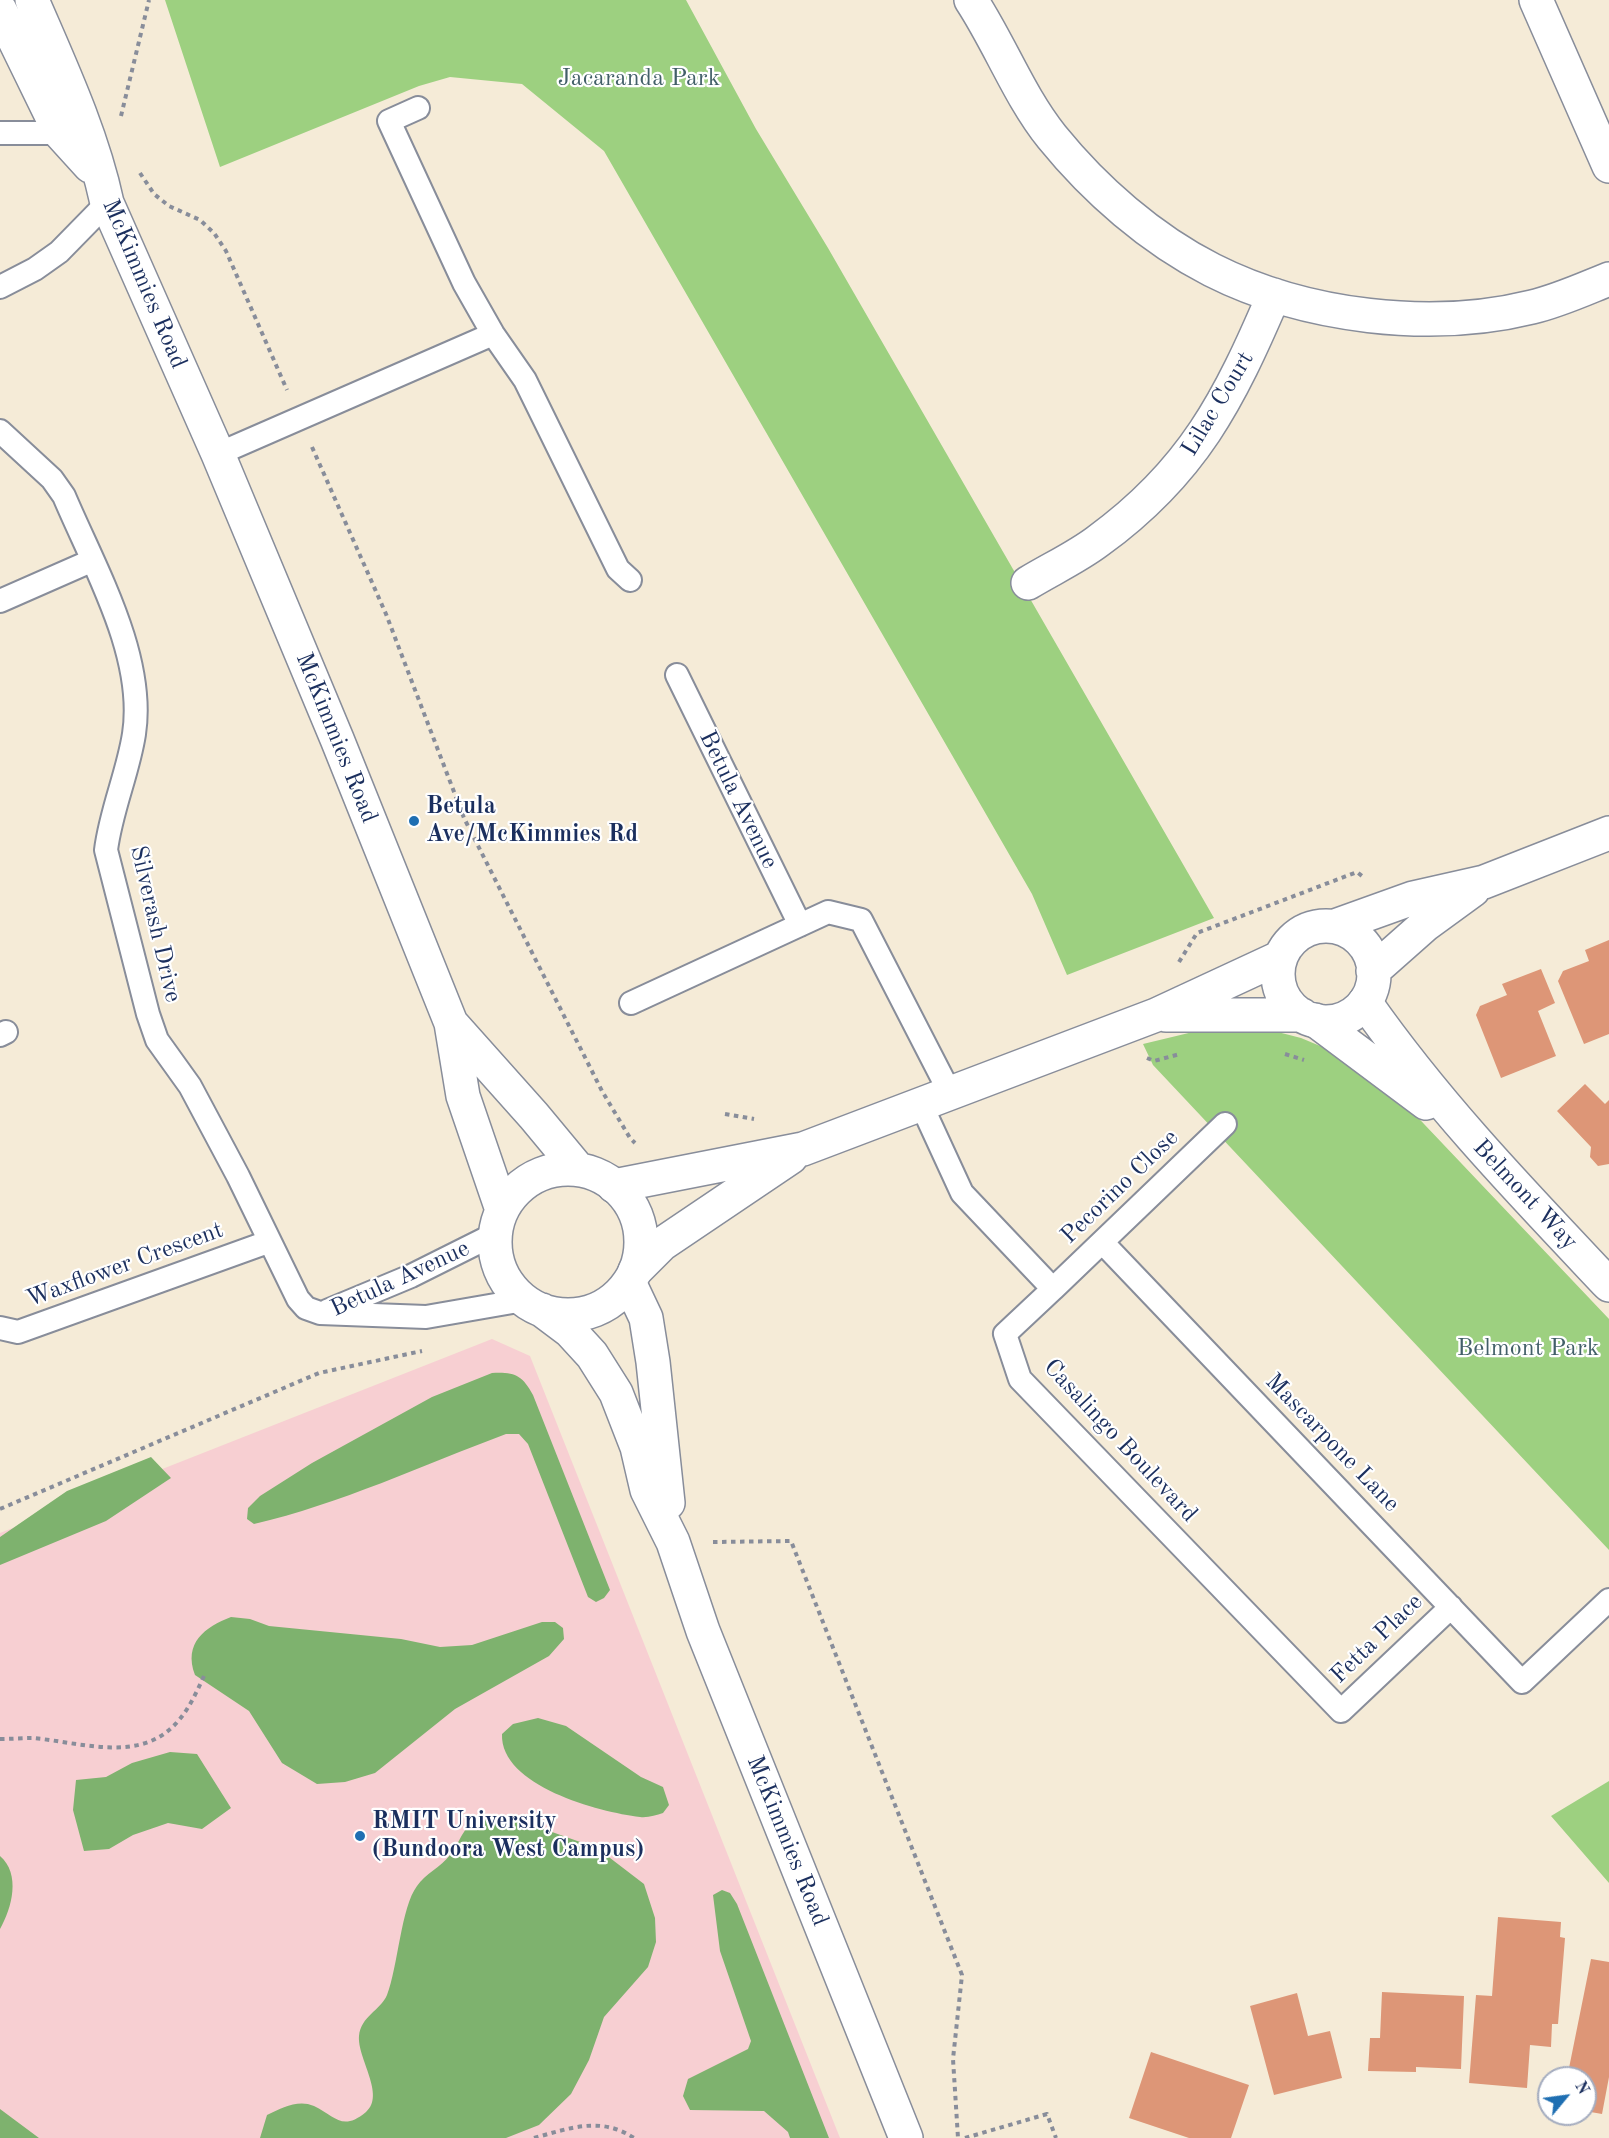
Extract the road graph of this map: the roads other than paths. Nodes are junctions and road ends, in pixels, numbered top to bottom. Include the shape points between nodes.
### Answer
1 (32, 0) edge
2 (971, 0) edge
3 (1536, 0) edge
4 (0, 10) edge
5 (418, 108) dead end
6 (0, 133) edge
7 (60, 133) junction
8 (1609, 166) edge
9 (104, 191) junction
10 (1609, 279) edge
11 (0, 287) edge
12 (1274, 295) junction
13 (493, 334) junction
14 (0, 432) edge
15 (218, 454) junction
16 (91, 561) junction
17 (630, 580) dead end
18 (1028, 583) dead end
19 (0, 601) edge
20 (676, 675) dead end
21 (1609, 833) edge
22 (1484, 882) junction
23 (800, 925) junction
24 (1335, 926) junction
25 (1281, 957) junction
26 (1373, 971) junction
27 (1365, 1002) junction
28 (631, 1003) dead end
29 (1156, 1015) junction
30 (1309, 1018) junction
31 (451, 1023) junction
32 (936, 1099) junction
33 (1225, 1124) dead end
34 (1466, 1132) junction
35 (803, 1149) junction
36 (578, 1169) junction
37 (614, 1186) junction
38 (499, 1222) junction
39 (268, 1242) junction
40 (1102, 1242) junction
41 (632, 1276) junction
42 (1609, 1285) edge
43 (1053, 1289) junction
44 (533, 1305) junction
45 (320, 1313) junction
46 (0, 1328) edge
47 (672, 1542) junction
48 (1609, 1600) edge
49 (1451, 1607) junction
50 (1341, 1711) joint
51 (906, 2138) edge

1 - 9 street, McKimmies Road via 61,68
2 - 12 street via 1052,136 1097,186 1156,236 1212,270
3 - 8 street
4 - 7 street, McKimmies Road
5 - 13 lane via 389,121 464,283
6 - 7 lane
7 - 9 street, McKimmies Road
9 - 11 lane via 59,252
9 - 15 street, McKimmies Road
10 - 12 street via 1532,307 1404,319 1341,311
12 - 18 street, Lilac Court via 1242,370 1187,458 1145,503 1097,542
13 - 15 lane
13 - 17 lane via 525,380 618,568
14 - 16 lane, Silverash Drive via 52,479 64,496
15 - 31 street, McKimmies Road
16 - 19 lane
16 - 39 lane, Silverash Drive via 121,631 135,685 134,735 106,850 148,1014 157,1040 190,1086 238,1176
20 - 23 lane, Betula Avenue
21 - 22 street
22 - 24 street via 1413,898
22 - 26 street via 1425,925
23 - 28 lane
23 - 32 lane via 828,912 861,920
24 - 25 street via 1315,927 1297,935
24 - 26 street via 1362,942
25 - 29 street
25 - 30 street via 1281,990 1289,1004
26 - 27 street via 1372,987
27 - 30 street via 1343,1019
27 - 34 street, Belmont Way via 1405,1059
29 - 30 street
29 - 32 street
30 - 34 street, Belmont Way
31 - 36 street, McKimmies Road
31 - 38 street, McKimmies Road via 463,1096
32 - 35 street
32 - 43 lane via 962,1193
33 - 40 lane, Pecorino Close
34 - 42 street, Belmont Way
35 - 37 street
35 - 41 street via 662,1244
36 - 37 street
36 - 38 street via 555,1170 533,1177 515,1191
37 - 41 street via 634,1210 639,1225 640,1256
38 - 44 street via 496,1253 501,1271 511,1287
38 - 45 lane, Betula Avenue via 411,1275
39 - 45 lane, Silverash Drive via 298,1299 306,1308
39 - 46 lane, Waxflower Crescent via 18,1332
40 - 43 lane, Pecorino Close
40 - 49 lane, Mascarpone Lane
41 - 44 street via 613,1299 593,1311 569,1315
41 - 47 street, McKimmies Road via 646,1318 653,1362
43 - 50 lane, Casalingo Boulevard via 1005,1334 1020,1379
44 - 45 lane, Betula Avenue via 426,1317
44 - 47 street, McKimmies Road via 570,1331 609,1379 637,1447 648,1490
47 - 51 street, McKimmies Road via 703,1631
48 - 49 lane, Mascarpone Lane via 1522,1682
49 - 50 lane, Fetta Place

